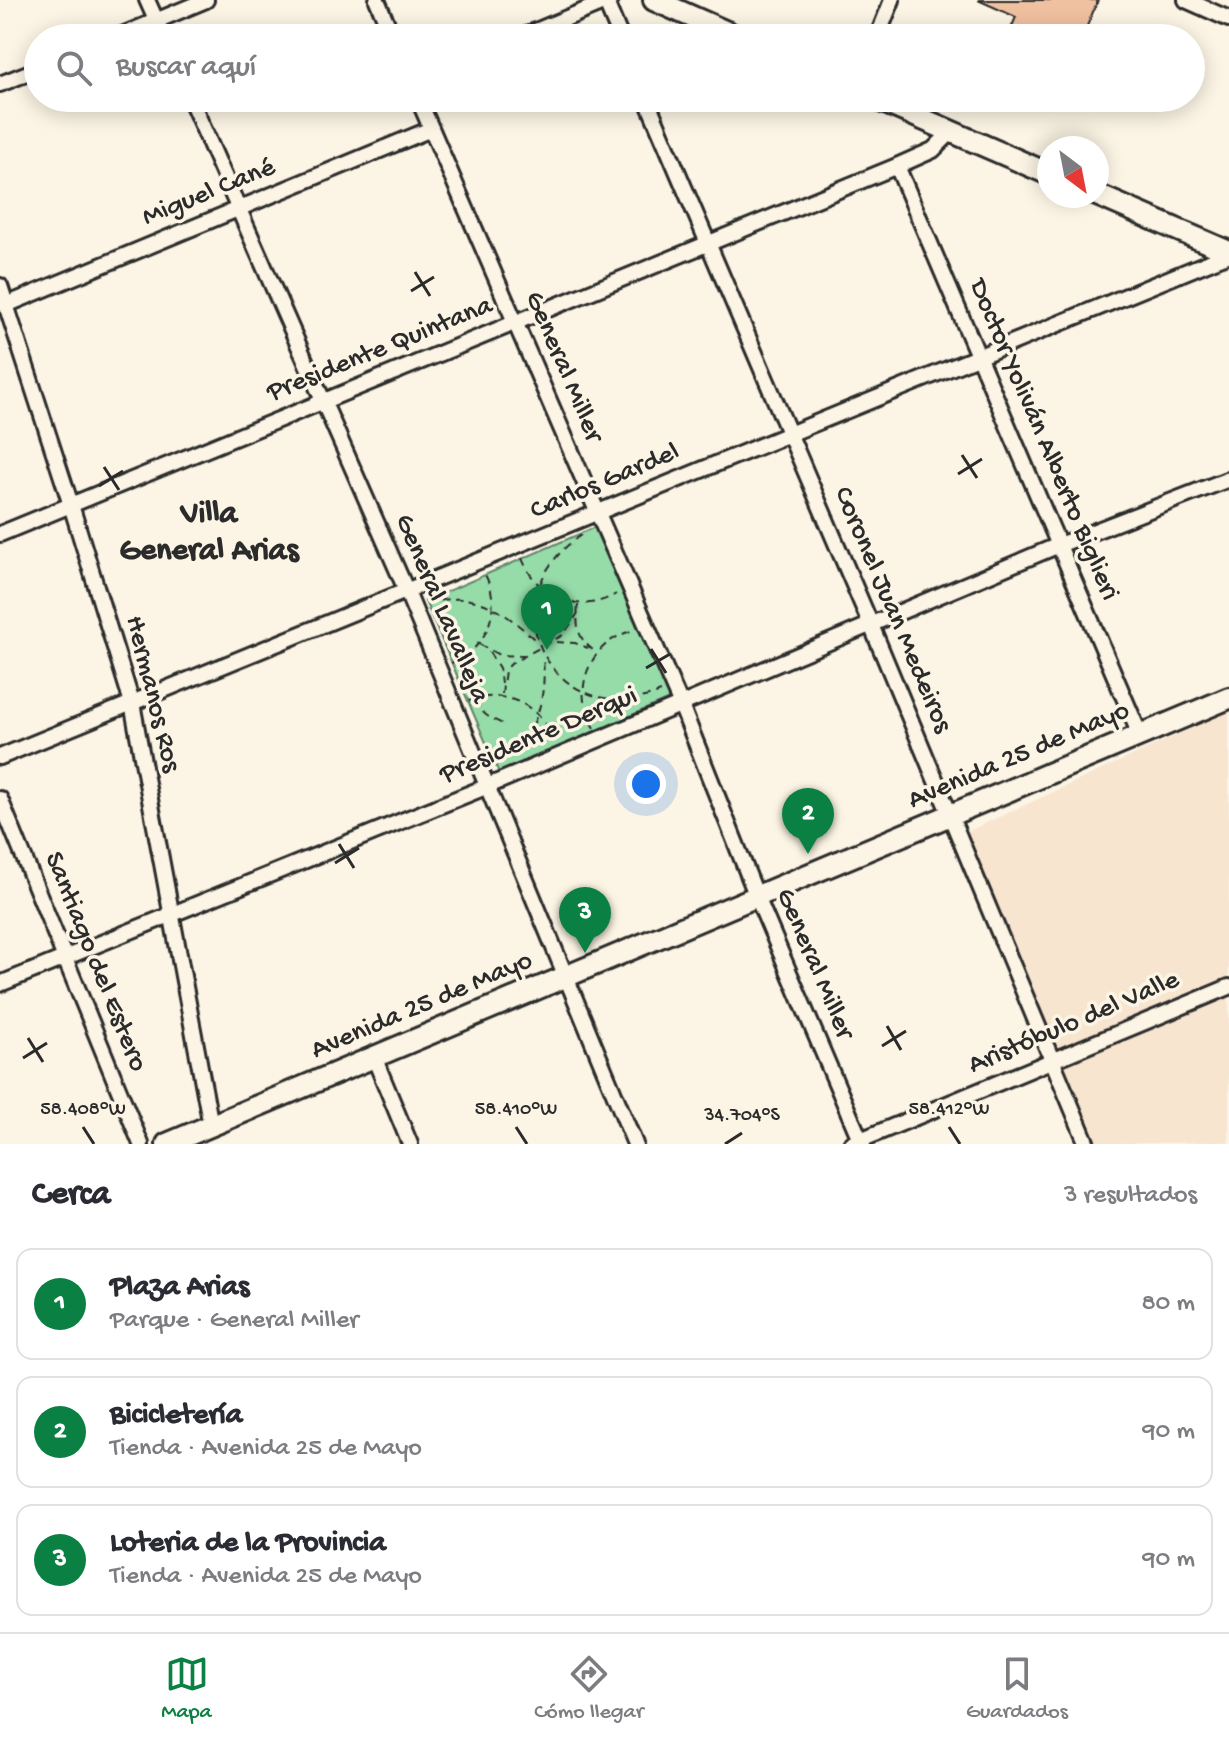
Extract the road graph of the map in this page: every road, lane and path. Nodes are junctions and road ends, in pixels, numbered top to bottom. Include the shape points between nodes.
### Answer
1 (147, 0) edge
2 (206, 0) edge
3 (377, 0) edge
4 (654, 0) edge
5 (892, 0) edge
6 (1186, 0) edge
7 (607, 1) edge
8 (1229, 19) edge
9 (156, 21) junction
10 (149, 24) edge
11 (157, 24) edge
12 (387, 24) edge
13 (552, 24) edge
14 (616, 24) edge
15 (708, 24) edge
16 (883, 24) edge
17 (24, 75) edge
18 (0, 84) edge
19 (196, 112) edge
20 (424, 112) edge
21 (652, 112) edge
22 (906, 112) edge
23 (431, 129) junction
24 (951, 132) junction
25 (897, 166) junction
26 (1037, 169) edge
27 (1109, 200) edge
28 (239, 209) junction
29 (706, 244) junction
30 (1229, 253) edge
31 (0, 286) edge
32 (6, 305) junction
33 (515, 322) junction
34 (980, 358) junction
35 (321, 402) junction
36 (789, 433) junction
37 (1229, 479) edge
38 (71, 505) junction
39 (600, 518) junction
40 (0, 534) edge
41 (521, 545) junction
42 (1059, 545) junction
43 (477, 563) junction
44 (628, 583) junction
45 (539, 586) junction
46 (407, 592) junction
47 (579, 604) junction
48 (492, 606) junction
49 (414, 608) junction
50 (578, 613) junction
51 (871, 625) junction
52 (648, 629) junction
53 (536, 641) junction
54 (553, 643) junction
55 (479, 644) junction
56 (590, 648) junction
57 (488, 649) junction
58 (540, 649) junction
59 (597, 653) junction
60 (526, 656) junction
61 (543, 656) junction
62 (438, 667) junction
63 (502, 684) junction
64 (673, 687) junction
65 (583, 691) junction
66 (502, 696) junction
67 (478, 698) junction
68 (1229, 698) edge
69 (132, 703) junction
70 (681, 705) junction
71 (456, 709) junction
72 (538, 715) junction
73 (503, 724) dead end
74 (1140, 735) junction
75 (603, 737) junction
76 (0, 757) edge
77 (557, 758) junction
78 (483, 772) junction
79 (488, 786) junction
80 (0, 799) edge
81 (951, 816) junction
82 (757, 897) junction
83 (173, 914) junction
84 (65, 957) junction
85 (566, 976) junction
86 (0, 984) edge
87 (1229, 987) edge
88 (374, 1057) junction
89 (1053, 1059) junction
90 (211, 1126) junction
91 (858, 1143) edge
92 (141, 1144) edge
93 (167, 1144) edge
94 (410, 1144) edge
95 (635, 1144) edge
96 (1087, 1144) edge

1 - 9 street
2 - 9 street
3 - 12 street
4 - 15 main road
5 - 16 street
6 - 8 street
7 - 13 street
7 - 14 street
9 - 10 street
9 - 11 street
17 - 18 street
19 - 28 street, General Lavalleja
20 - 23 street, General Miller
21 - 29 street, Coronel Juan Medeiros
22 - 24 main road
23 - 28 street, Miguel Cané
23 - 33 street, General Miller
24 - 25 street, Presidente Quintana via 933,150
24 - 26 main road
25 - 29 street, Presidente Quintana
25 - 34 street, Doctor Yoliván Alberto Biglieri
27 - 30 main road
28 - 32 street, Miguel Cané
28 - 35 street, General Lavalleja
29 - 33 street, Presidente Quintana
29 - 36 street, Coronel Juan Medeiros
30 - 34 street, Carlos Gardel
31 - 32 street, Hermanos Ros
32 - 38 street, Hermanos Ros
33 - 35 street, Presidente Quintana
33 - 39 street, General Miller
34 - 36 street, Carlos Gardel
34 - 42 street, Doctor Yoliván Alberto Biglieri
35 - 38 street, Presidente Quintana
35 - 46 street, General Lavalleja
36 - 39 street, Carlos Gardel
36 - 51 street, Coronel Juan Medeiros
37 - 42 street, Presidente Derqui
38 - 40 street, Presidente Quintana
38 - 69 street, Hermanos Ros
39 - 41 street, Carlos Gardel
39 - 44 street, General Miller
39 - 45 path via 557,554
41 - 43 street, Carlos Gardel
41 - 45 path via 525,567
42 - 51 street, Presidente Derqui
42 - 74 street, Doctor Yoliván Alberto Biglieri
43 - 46 street, Carlos Gardel
43 - 48 path via 490,586
44 - 47 path via 606,599
44 - 52 street, General Miller
45 - 47 path via 555,598
45 - 53 path
46 - 49 street, General Lavalleja
46 - 69 street, Carlos Gardel
47 - 50 path
48 - 49 path via 448,598
48 - 53 path
48 - 55 path
49 - 62 street, General Lavalleja
50 - 54 path
50 - 56 path via 579,638
51 - 70 street, Presidente Derqui
51 - 81 street, Coronel Juan Medeiros
52 - 59 path via 620,635
52 - 64 street, General Miller
53 - 58 path
54 - 56 path
54 - 58 path
55 - 57 path
55 - 62 path via 458,661
56 - 59 path
57 - 60 path
57 - 63 path
58 - 60 path
58 - 61 path
59 - 65 path
60 - 63 path via 505,670
61 - 65 path
61 - 72 path
62 - 71 street, General Lavalleja
63 - 66 path
64 - 65 path via 630,700
64 - 70 street, General Miller
65 - 75 path via 588,716
66 - 67 path
66 - 72 path
67 - 71 path
67 - 73 path via 485,714
68 - 74 main road, Avenida 25 de Mayo
69 - 76 street, Carlos Gardel
69 - 83 street, Hermanos Ros
70 - 75 street, Presidente Derqui
70 - 82 street, General Miller
71 - 78 street, General Lavalleja
72 - 77 path via 553,738
72 - 78 path via 522,744
74 - 81 main road, Avenida 25 de Mayo
75 - 77 street, Presidente Derqui
77 - 79 street, Presidente Derqui
78 - 79 street, General Lavalleja
79 - 83 street, Presidente Derqui
79 - 85 street, General Lavalleja
80 - 84 street, Santiago del Estero
81 - 82 main road, Avenida 25 de Mayo
81 - 89 street, Coronel Juan Medeiros
82 - 85 main road, Avenida 25 de Mayo
82 - 91 street, General Miller
83 - 84 street, Presidente Derqui
83 - 90 street, Hermanos Ros
84 - 86 street, Presidente Derqui
84 - 92 street, Santiago del Estero
85 - 88 main road, Avenida 25 de Mayo
85 - 95 street, General Lavalleja
87 - 89 street, Aristóbulo del Valle
88 - 90 main road, Avenida 25 de Mayo
88 - 94 street
89 - 91 street, Aristóbulo del Valle
89 - 96 street, Coronel Juan Medeiros
90 - 93 main road, Avenida 25 de Mayo

